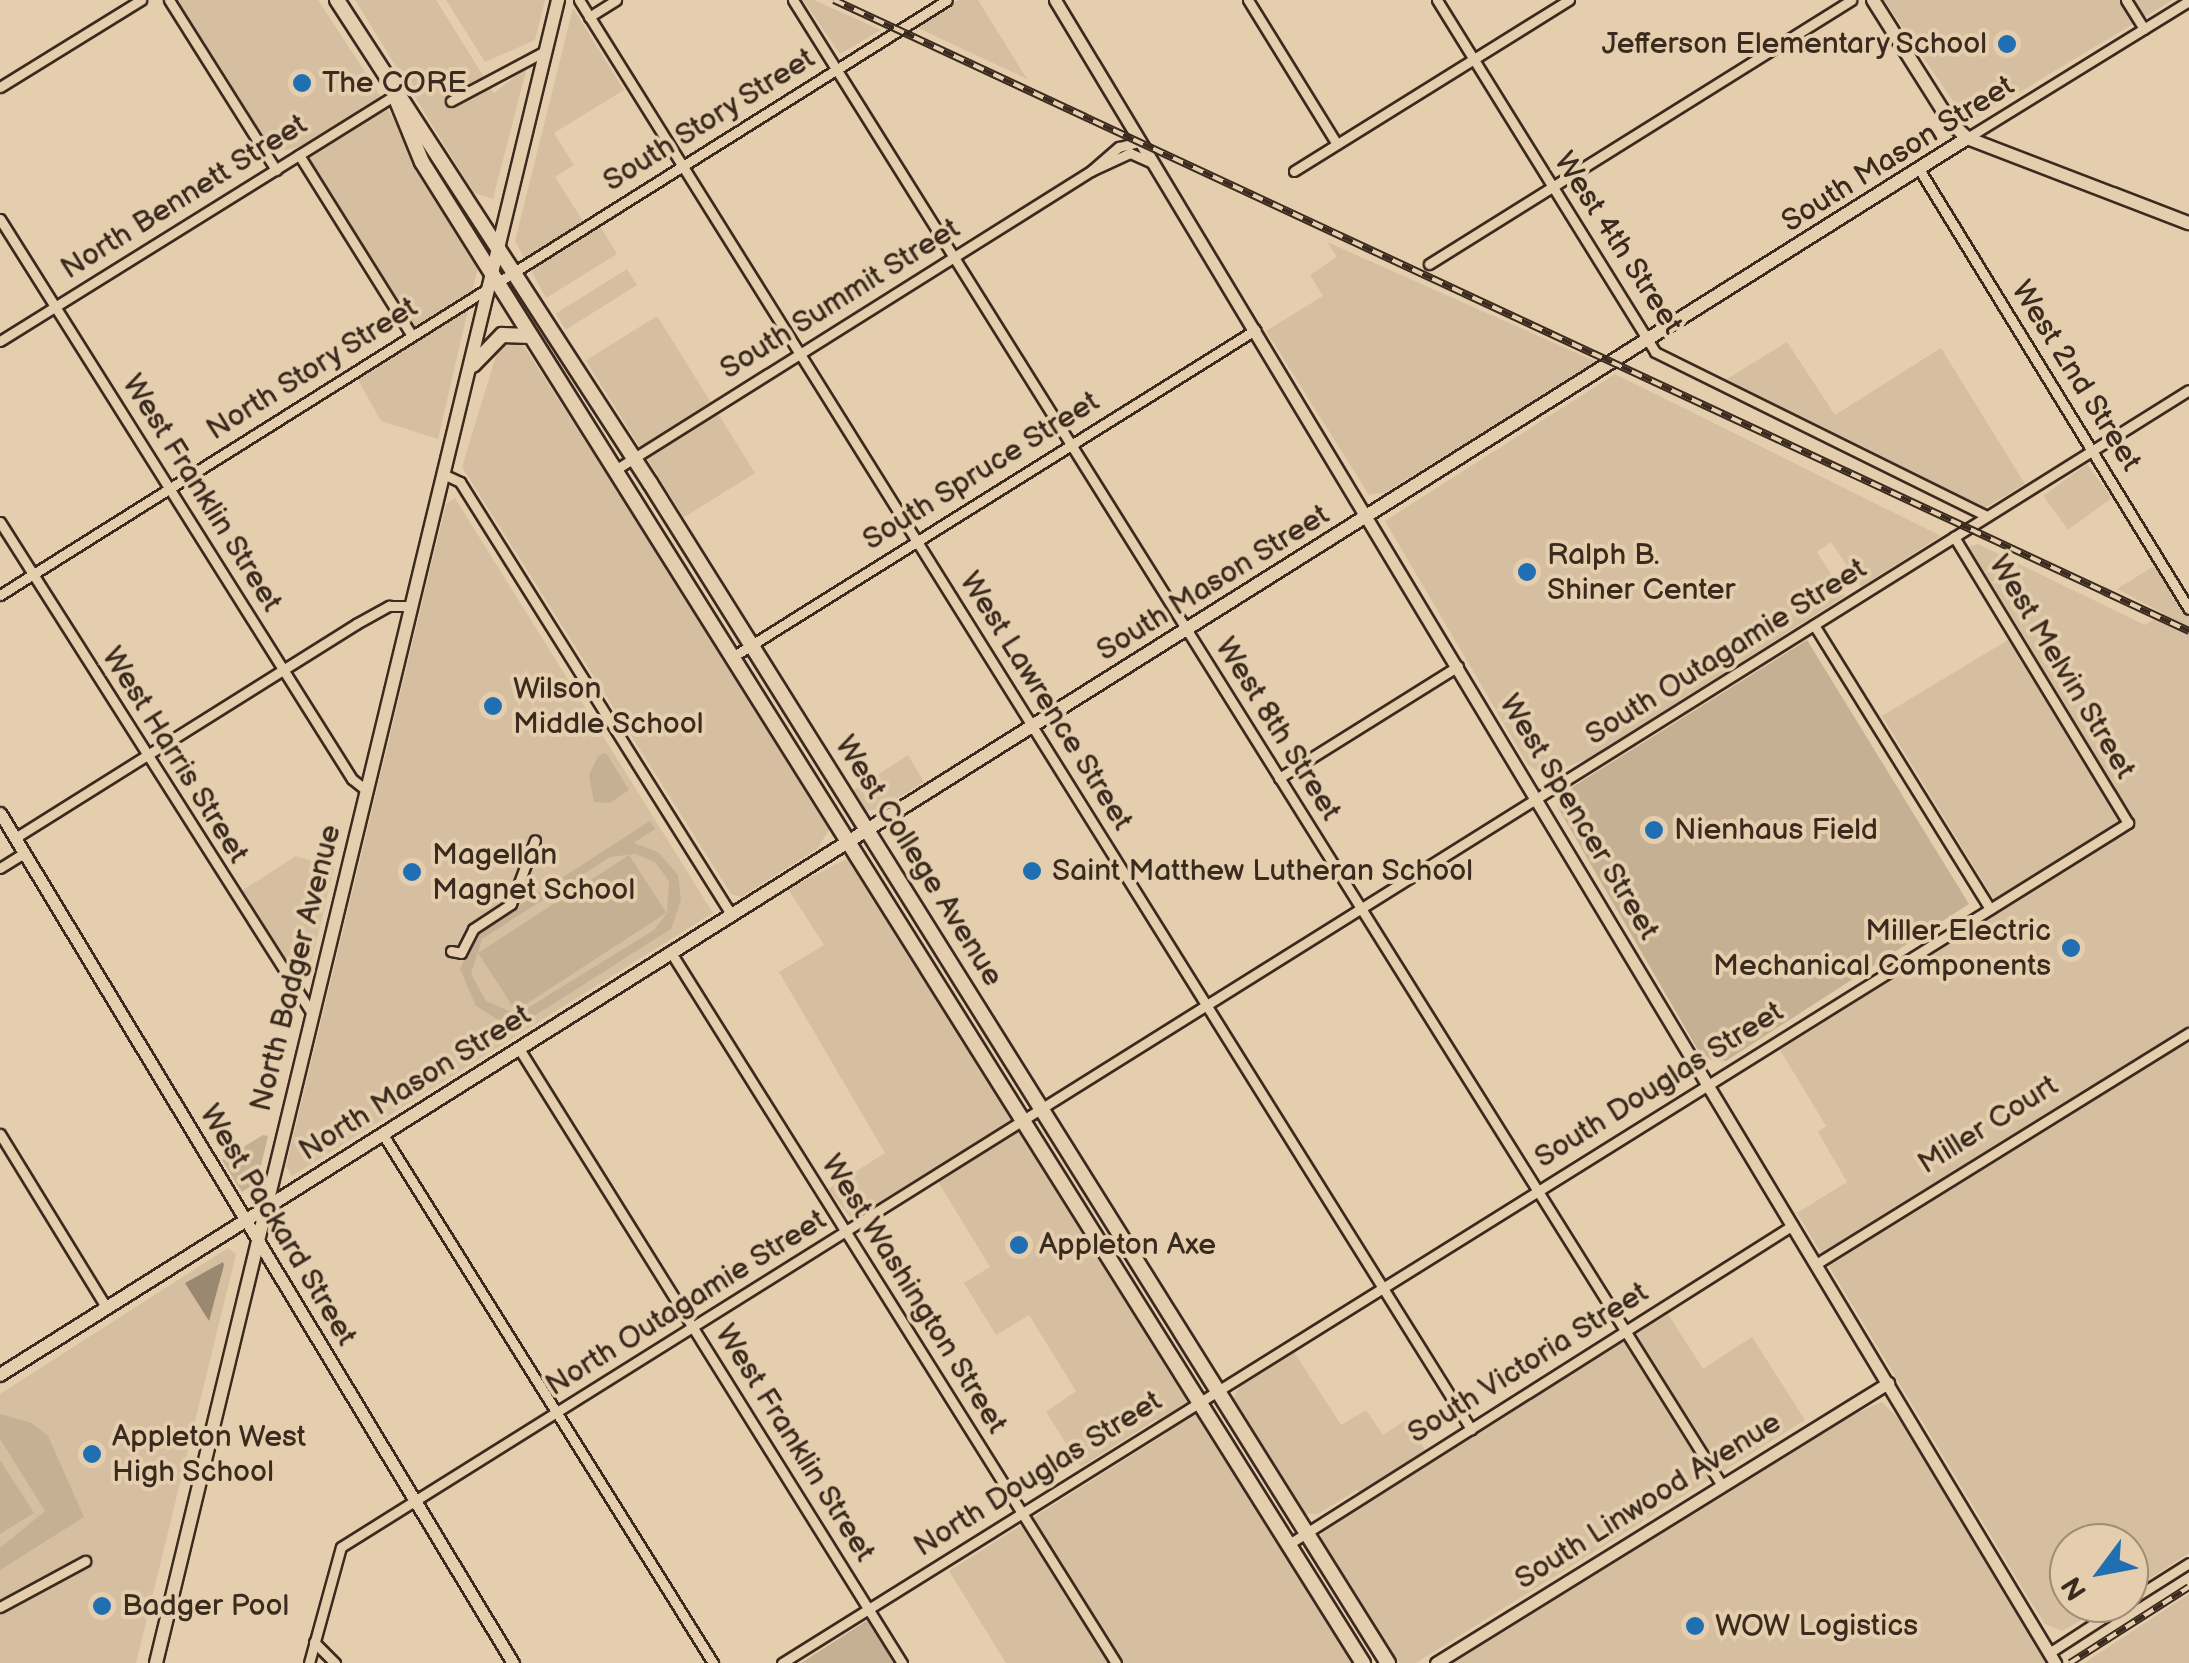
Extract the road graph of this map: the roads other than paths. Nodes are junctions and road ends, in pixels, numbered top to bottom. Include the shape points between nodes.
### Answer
1 (142, 0) edge
2 (169, 0) edge
3 (337, 0) edge
4 (558, 0) edge
5 (579, 0) edge
6 (616, 0) edge
7 (793, 0) edge
8 (947, 0) edge
9 (1056, 0) edge
10 (1248, 0) edge
11 (1438, 0) edge
12 (1568, 0) edge
13 (1852, 0) edge
14 (1873, 0) edge
15 (2126, 0) edge
16 (2189, 0) edge
17 (589, 17) junction
18 (2144, 29) junction
19 (545, 50) junction
20 (1474, 59) junction
21 (836, 70) junction
22 (0, 87) edge
23 (395, 95) junction
24 (451, 101) dead end
25 (1967, 138) junction
26 (1140, 142) junction
27 (1337, 144) junction
28 (299, 155) junction
29 (1153, 163) junction
30 (682, 166) junction
31 (1920, 168) junction
32 (276, 170) junction
33 (1091, 171) junction
34 (1294, 171) dead end
35 (1551, 188) junction
36 (0, 219) edge
37 (2189, 223) edge
38 (501, 249) junction
39 (954, 256) junction
40 (1429, 264) dead end
41 (515, 272) junction
42 (495, 282) junction
43 (55, 307) junction
44 (1256, 330) junction
45 (412, 336) junction
46 (530, 336) junction
47 (0, 341) edge
48 (1640, 347) junction
49 (798, 354) junction
50 (473, 365) junction
51 (2189, 390) edge
52 (1071, 444) junction
53 (2093, 450) junction
54 (632, 458) junction
55 (615, 470) junction
56 (444, 474) junction
57 (169, 488) junction
58 (1368, 515) junction
59 (1988, 516) junction
60 (0, 522) edge
61 (1954, 537) junction
62 (916, 540) junction
63 (32, 574) junction
64 (0, 595) edge
65 (410, 606) junction
66 (2189, 609) edge
67 (1814, 625) junction
68 (1188, 630) junction
69 (752, 644) junction
70 (734, 656) junction
71 (1458, 666) junction
72 (284, 670) junction
73 (1032, 727) junction
74 (147, 756) junction
75 (1279, 778) junction
76 (365, 789) junction
77 (1539, 799) junction
78 (0, 813) edge
79 (2128, 823) joint
80 (858, 835) junction
81 (15, 838) junction
82 (535, 840) dead end
83 (24, 853) junction
84 (0, 868) edge
85 (1990, 909) junction
86 (1361, 910) junction
87 (731, 914) junction
88 (451, 951) dead end
89 (670, 951) junction
90 (1207, 1007) junction
91 (311, 1012) junction
92 (2189, 1032) edge
93 (518, 1047) junction
94 (1708, 1082) junction
95 (1034, 1116) junction
96 (382, 1133) junction
97 (0, 1134) edge
98 (1539, 1191) junction
99 (262, 1209) junction
100 (246, 1219) junction
101 (1793, 1226) junction
102 (847, 1232) junction
103 (257, 1239) junction
104 (1816, 1264) junction
105 (1382, 1289) junction
106 (106, 1307) junction
107 (693, 1328) junction
108 (1626, 1330) junction
109 (0, 1375) edge
110 (1888, 1383) junction
111 (1218, 1391) junction
112 (1201, 1402) junction
113 (556, 1414) junction
114 (1470, 1429) junction
115 (1721, 1484) junction
116 (415, 1502) junction
117 (1022, 1514) junction
118 (1307, 1533) junction
119 (1289, 1544) junction
120 (85, 1560) dead end
121 (2189, 1563) edge
122 (1313, 1582) junction
123 (2149, 1589) edge
124 (1348, 1599) junction
125 (0, 1607) edge
126 (869, 1609) junction
127 (2100, 1623) edge
128 (314, 1642) junction
129 (2052, 1658) edge
130 (156, 1663) edge
131 (309, 1663) edge
132 (336, 1663) edge
133 (513, 1663) edge
134 (713, 1663) edge
135 (782, 1663) edge
136 (902, 1663) edge
137 (1116, 1663) edge
138 (1364, 1663) edge
139 (1388, 1663) edge
140 (1436, 1663) edge

1 - 22 street
2 - 32 street
3 - 23 main road, West College Avenue
4 - 19 main road, North Badger Avenue
5 - 17 street, West Lawrence Street
6 - 17 street
7 - 21 street, West 8th Street
8 - 21 street, South Story Street
9 - 26 street, West Spencer Street
10 - 27 street
11 - 20 street, West 4th Street
12 - 20 street
13 - 35 street
14 - 25 main road
15 - 18 street
16 - 18 street, South Mason Street
17 - 30 street, West Lawrence Street
18 - 25 street, South Mason Street
19 - 24 street
19 - 38 main road, North Badger Avenue
20 - 27 street
20 - 35 street, West 4th Street
21 - 30 street, South Story Street
21 - 39 street, West 8th Street
23 - 28 street, North Bennett Street
23 - 38 main road, West College Avenue
23 - 42 main road, West College Avenue via 422,162
25 - 31 main road, South Mason Street
25 - 37 main road
26 - 29 street, West Spencer Street
26 - 33 street, South Summit Street via 1119,148
27 - 34 street
28 - 32 street, North Bennett Street
28 - 45 street
29 - 33 street, South Summit Street via 1130,154
29 - 44 street, West Spencer Street
30 - 41 street, South Story Street
30 - 49 street, West Lawrence Street
31 - 48 main road, South Mason Street
31 - 53 street, West 2nd Street
32 - 43 street, North Bennett Street
33 - 39 street, South Summit Street
35 - 40 street
35 - 48 street, West 4th Street
36 - 43 street, West Franklin Street
38 - 41 main road, West College Avenue
38 - 42 main road, North Badger Avenue
39 - 49 street, South Summit Street
39 - 52 street, West 8th Street
41 - 42 street, South Story Street
41 - 54 main road, West College Avenue
42 - 45 street, North Story Street
42 - 46 main road, West College Avenue
42 - 50 main road, North Badger Avenue
43 - 47 street, North Bennett Street
43 - 57 street, West Franklin Street
44 - 52 street, South Spruce Street
44 - 58 street, West Spencer Street
45 - 57 street, North Story Street
46 - 50 main road via 502,334
46 - 55 main road, West College Avenue
48 - 58 main road, South Mason Street via 1617,368
48 - 59 street, West 4th Street
49 - 54 street, South Summit Street
49 - 62 street, West Lawrence Street
50 - 56 main road, North Badger Avenue
51 - 53 street, South Outagamie Street
52 - 62 street, South Spruce Street
52 - 68 street, West 8th Street
53 - 59 street, South Outagamie Street
53 - 66 street, West 2nd Street
54 - 55 street, South Summit Street
54 - 69 main road, West College Avenue
55 - 70 main road, West College Avenue
56 - 65 main road, North Badger Avenue
56 - 87 street via 460,482
57 - 63 street, North Story Street
57 - 72 street, West Franklin Street
58 - 68 main road, South Mason Street
58 - 71 street, West Spencer Street
59 - 61 street, South Outagamie Street
60 - 63 street, West Harris Street
61 - 67 street, South Outagamie Street
61 - 79 street, West Melvin Street
62 - 69 street, South Spruce Street
62 - 73 street, West Lawrence Street
63 - 64 street, North Story Street
63 - 74 street, West Harris Street
65 - 72 street via 378,611
65 - 76 main road, North Badger Avenue
67 - 77 street, South Outagamie Street
67 - 85 street
68 - 73 main road, South Mason Street
68 - 75 street, West 8th Street
69 - 70 street, South Spruce Street
69 - 80 main road, West College Avenue
70 - 80 main road, West College Avenue
71 - 75 street
71 - 77 street, West Spencer Street
72 - 74 street
72 - 76 street, West Franklin Street
73 - 80 main road, South Mason Street
73 - 90 street, West Lawrence Street
74 - 81 street
74 - 91 street, West Harris Street
75 - 86 street, West 8th Street
76 - 91 main road, North Badger Avenue
77 - 86 street, South Outagamie Street
77 - 94 street, West Spencer Street
78 - 81 street, West Packard Street
79 - 85 street, South Douglas Street
80 - 87 main road, North Mason Street
80 - 95 main road, West College Avenue
81 - 83 street, West Packard Street
82 - 88 street via 511,904 473,929 461,953
83 - 84 street
83 - 100 street, West Packard Street
85 - 94 street, South Douglas Street
86 - 90 street, South Outagamie Street
86 - 98 street, West 8th Street
87 - 89 main road, North Mason Street
89 - 93 main road, North Mason Street
89 - 102 street, West Washington Street
90 - 95 street, South Outagamie Street
90 - 105 street, West Lawrence Street
91 - 99 main road, North Badger Avenue
92 - 104 street, Miller Court
93 - 96 main road, North Mason Street
93 - 107 street, West Franklin Street
94 - 98 street, South Douglas Street
94 - 101 street, West Spencer Street
95 - 102 street, North Outagamie Street
95 - 111 main road, West College Avenue
95 - 112 main road, West College Avenue
96 - 99 main road, North Mason Street
96 - 113 street
97 - 106 street
98 - 105 street, South Douglas Street
98 - 108 street, West 8th Street
99 - 100 main road, North Mason Street
99 - 103 main road, North Badger Avenue
100 - 103 street, West Packard Street
100 - 106 main road, North Mason Street
101 - 104 street, West Spencer Street
101 - 108 street, South Victoria Street
102 - 107 street, North Outagamie Street
102 - 117 street, West Washington Street
103 - 116 street, West Packard Street
103 - 130 main road, North Badger Avenue
104 - 110 street, West Spencer Street
105 - 111 street, South Douglas Street
105 - 114 street, West Lawrence Street
106 - 109 main road, North Mason Street
107 - 113 street, North Outagamie Street
107 - 126 street, West Franklin Street
108 - 114 street, South Victoria Street
108 - 115 street, West 8th Street
110 - 115 street, South Linwood Avenue
110 - 129 street, West Spencer Street
111 - 112 street, North Douglas Street
111 - 118 main road, West College Avenue
112 - 117 street, North Douglas Street
112 - 119 main road, West College Avenue
113 - 116 street, North Outagamie Street
113 - 134 street
114 - 118 street, South Victoria Street
115 - 140 street, South Linwood Avenue
116 - 128 street, North Outagamie Street via 341,1547
116 - 133 street, West Packard Street
117 - 126 street, North Douglas Street
117 - 137 street, West Washington Street
118 - 119 street, South Victoria Street
118 - 124 main road, West College Avenue
119 - 122 main road, West College Avenue
120 - 125 street
121 - 123 street
122 - 124 main road
122 - 138 main road, West College Avenue
124 - 139 main road, West College Avenue
126 - 135 street, North Douglas Street
126 - 136 street, West Franklin Street
127 - 129 street
128 - 131 street
128 - 132 street

